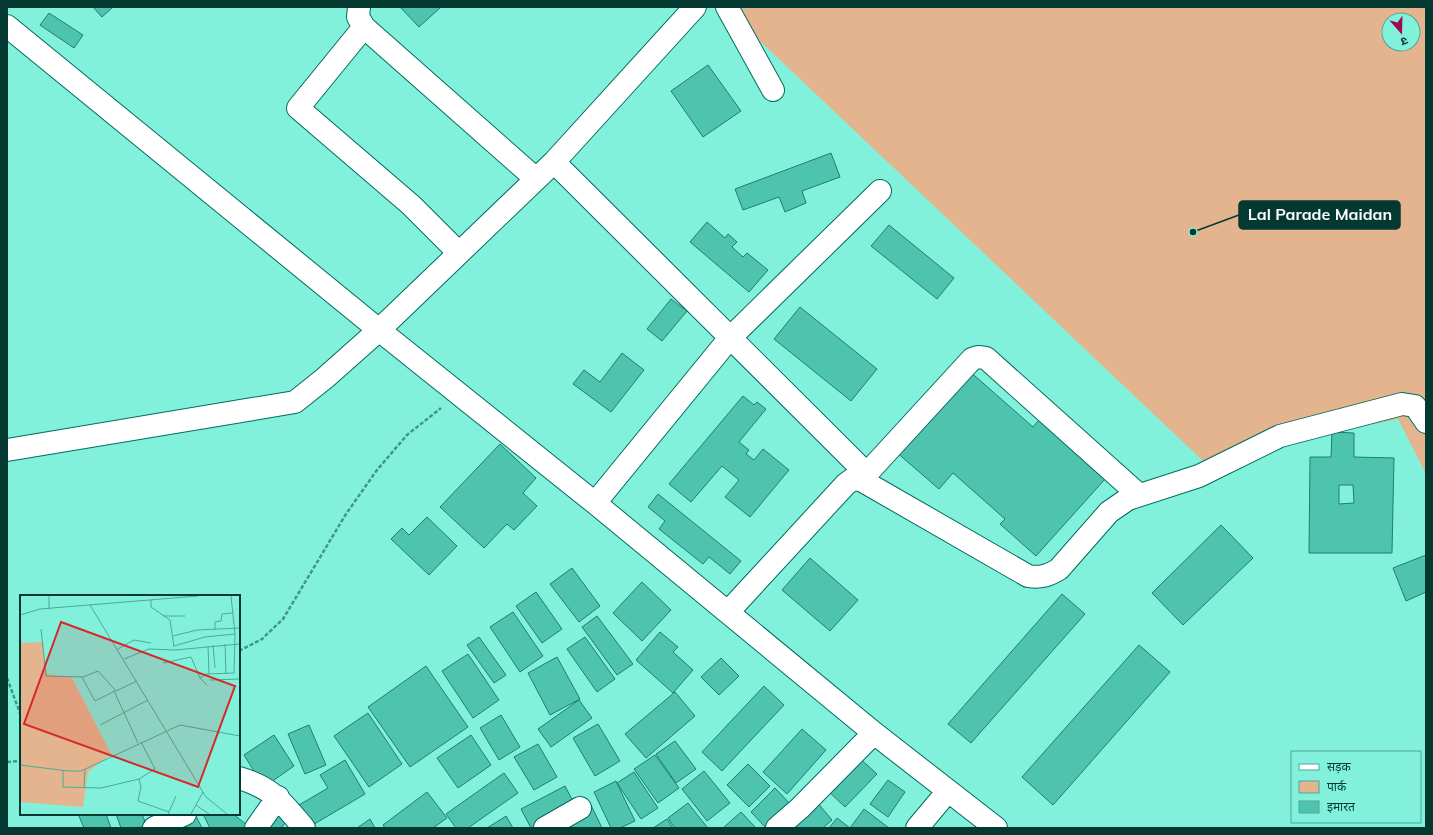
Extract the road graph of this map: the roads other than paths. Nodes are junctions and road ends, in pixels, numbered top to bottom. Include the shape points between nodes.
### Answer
1 (695, 7) edge
2 (727, 7) edge
3 (361, 17) edge
4 (7, 26) edge
5 (773, 90) dead end
6 (554, 162) junction
7 (536, 179) junction
8 (880, 191) dead end
9 (459, 253) junction
10 (379, 330) junction
11 (729, 339) junction
12 (1426, 422) edge
13 (7, 450) edge
14 (864, 477) junction
15 (1139, 495) junction
16 (594, 503) junction
17 (728, 612) junction
18 (874, 733) junction
19 (240, 778) edge
20 (948, 791) junction
21 (278, 797) junction
22 (580, 808) dead end
23 (183, 815) edge
24 (154, 828) edge
25 (256, 828) edge
26 (304, 828) edge
27 (545, 828) edge
28 (777, 828) edge
29 (917, 828) edge
30 (996, 828) edge

1 - 6 street
2 - 5 street
3 - 7 street
3 - 9 street via 298,108 411,205
4 - 10 street
6 - 7 street
6 - 11 street
7 - 9 street
8 - 11 street
9 - 10 street
10 - 13 street via 295,402
10 - 16 street
11 - 14 street
11 - 16 street
12 - 15 street via 1415,406 1394,406 1280,436 1199,476
14 - 15 street via 1028,576 1038,577 1049,575 1059,569 1109,512 1118,504
14 - 15 street via 972,359 978,357 986,358
14 - 17 street via 853,479 846,484
16 - 17 street
17 - 18 street
18 - 20 street
18 - 28 street
19 - 21 street via 256,783
20 - 29 street
20 - 30 street
21 - 25 street
21 - 26 street
22 - 27 street
23 - 24 street

